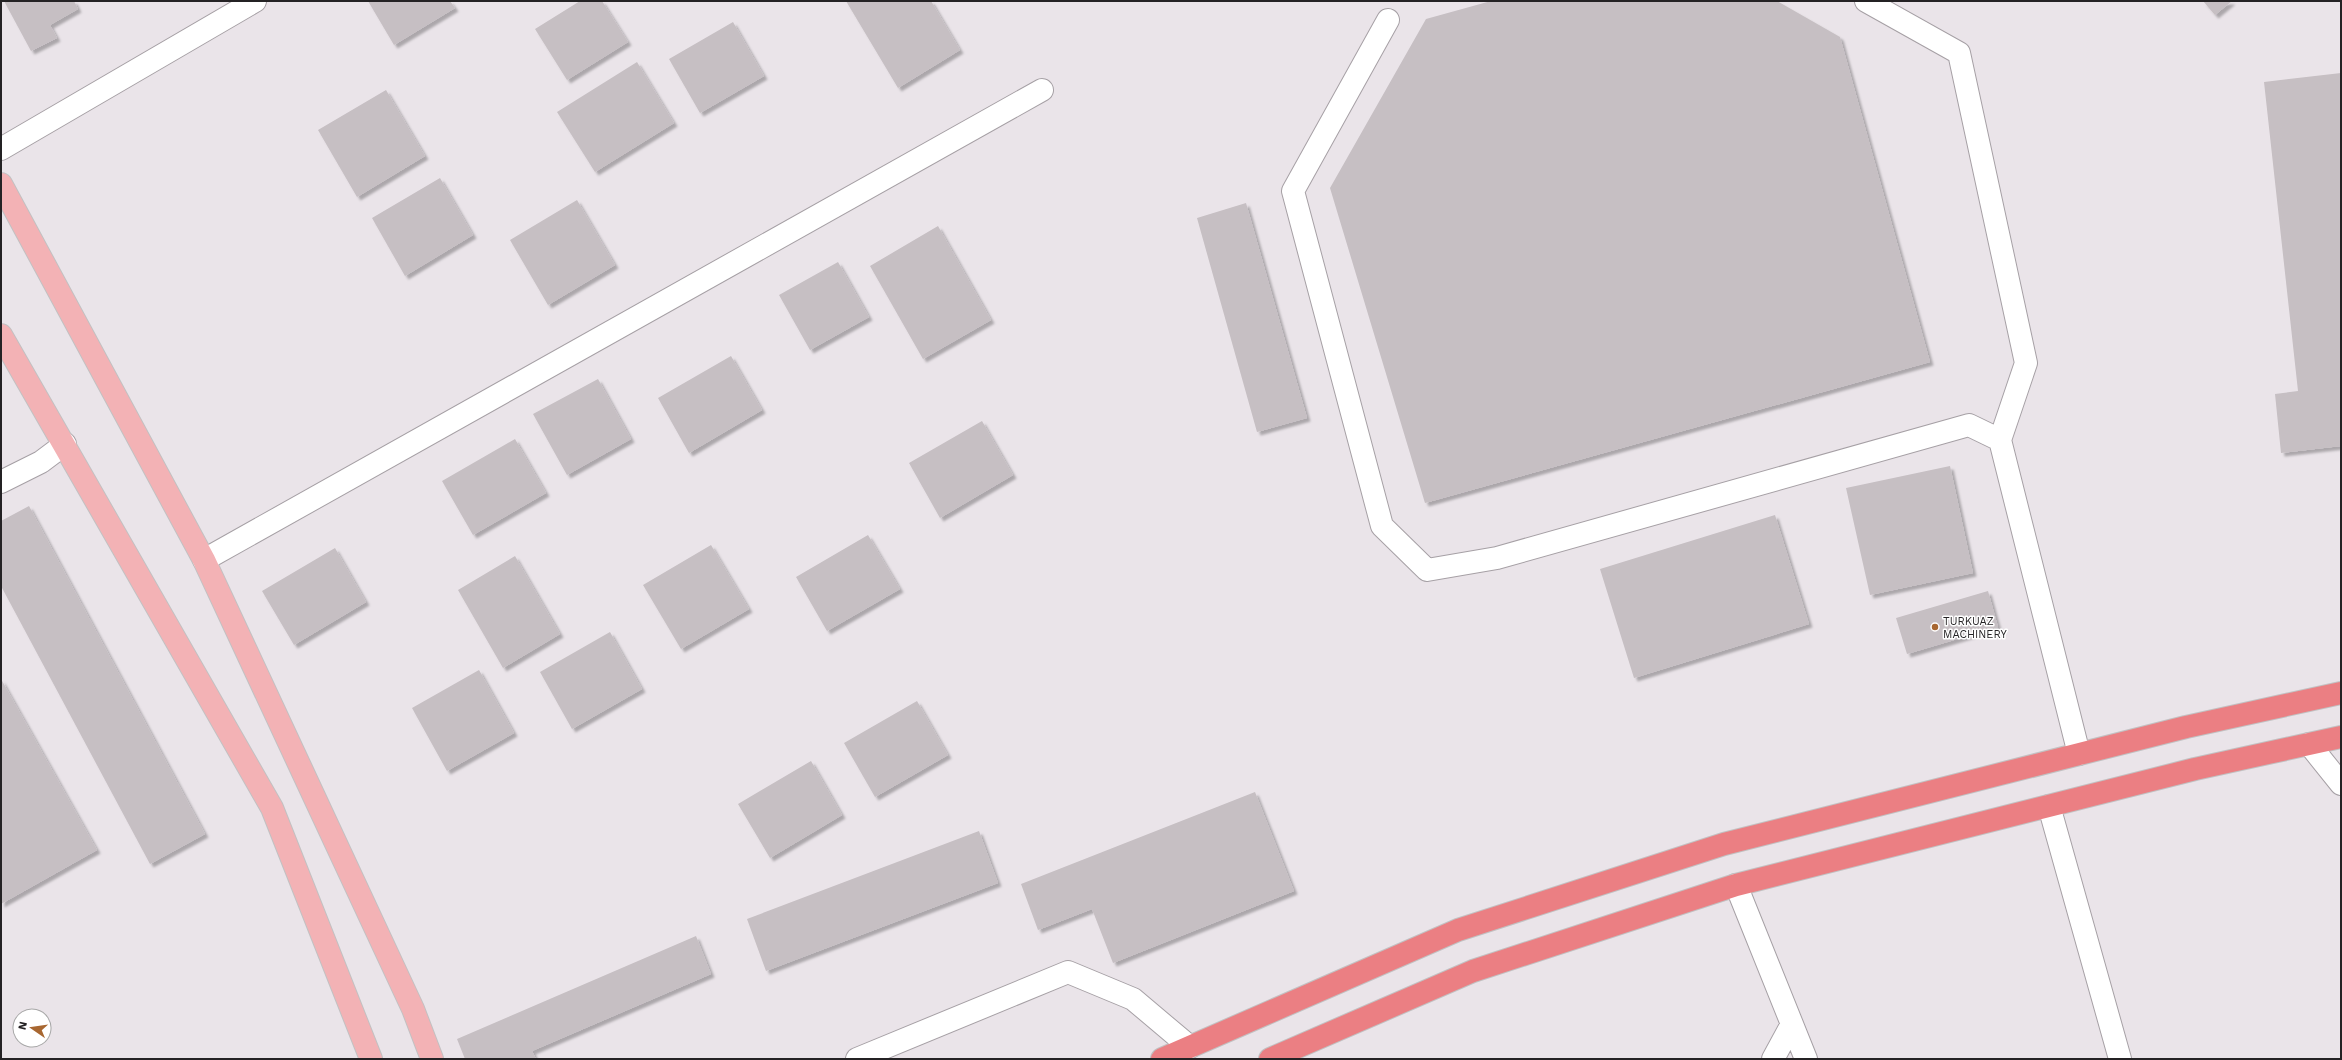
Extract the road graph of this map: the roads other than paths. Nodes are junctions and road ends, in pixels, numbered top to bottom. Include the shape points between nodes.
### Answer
1 (255, 1) edge
2 (1866, 1) edge
3 (1388, 20) dead end
4 (1042, 90) dead end
5 (1, 149) edge
6 (1, 184) edge
7 (1, 335) edge
8 (2000, 440) junction
9 (65, 444) junction
10 (1, 482) edge
11 (204, 560) junction
12 (2341, 693) edge
13 (2341, 737) edge
14 (2309, 744) junction
15 (2079, 754) junction
16 (2341, 784) edge
17 (2048, 806) junction
18 (1736, 885) junction
19 (1792, 1024) junction
20 (1190, 1047) junction
21 (371, 1059) edge
22 (432, 1059) edge
23 (858, 1059) edge
24 (1162, 1059) edge
25 (1270, 1059) edge
26 (1773, 1059) edge
27 (1806, 1059) edge
28 (2120, 1059) edge

1 - 5 street
2 - 8 street via 1959,53 2026,362
3 - 8 street via 1294,191 1382,526 1427,570 1497,558 1969,425
4 - 11 street
6 - 11 main road
7 - 9 main road
8 - 15 street
9 - 10 street via 40,462
9 - 21 main road via 272,808
11 - 22 main road via 409,1002
12 - 15 highway via 2186,727
13 - 14 highway
14 - 16 street
14 - 17 highway
15 - 20 highway via 1724,844 1465,928
17 - 18 highway
17 - 28 street
18 - 19 street
18 - 25 highway via 1473,971
19 - 26 street
19 - 27 street
20 - 23 street via 1133,1000 1068,972
20 - 24 highway

